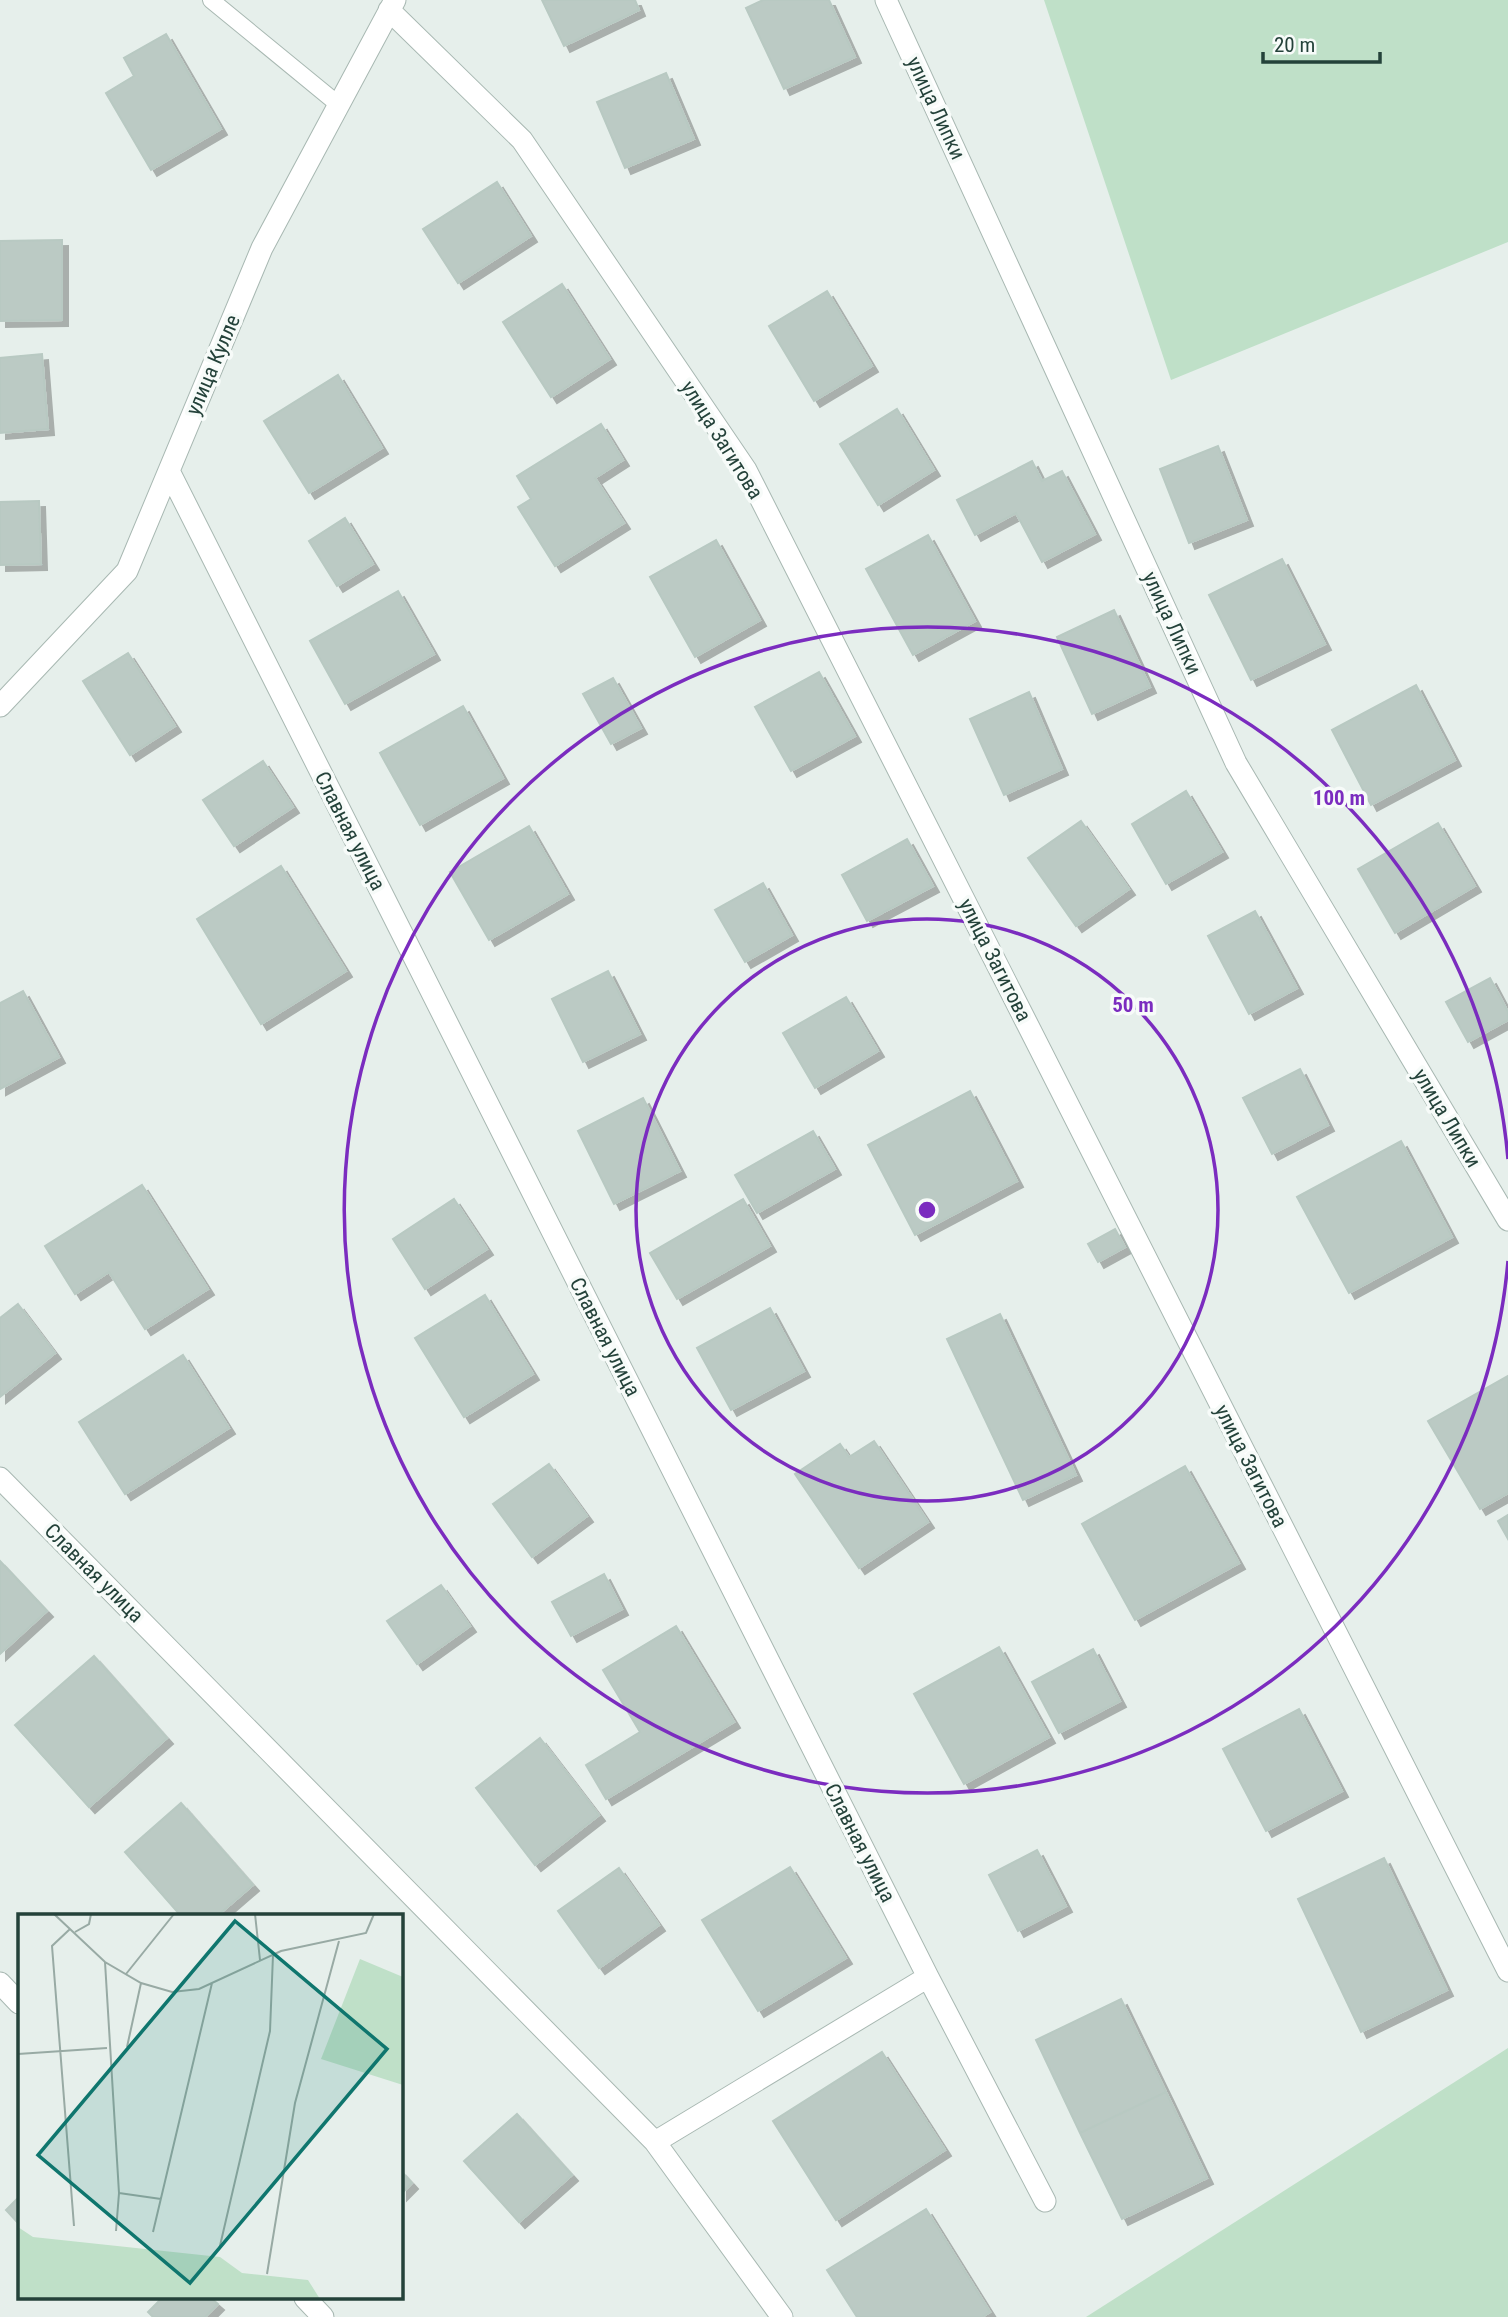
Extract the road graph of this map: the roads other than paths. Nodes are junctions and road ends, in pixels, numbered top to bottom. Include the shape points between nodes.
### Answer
1 (211, 0) edge
2 (886, 0) edge
3 (392, 5) edge
4 (339, 105) junction
5 (169, 471) junction
6 (0, 706) edge
7 (1508, 1220) edge
8 (0, 1478) edge
9 (1508, 1971) edge
10 (928, 1977) junction
11 (0, 1983) edge
12 (18, 2002) edge
13 (655, 2142) junction
14 (1045, 2201) dead end
15 (307, 2300) edge
16 (323, 2317) edge
17 (782, 2317) edge

1 - 4 lane
2 - 7 street, улица Липки via 1236,763
3 - 4 street, улица Кулле
3 - 9 street, улица Загитова via 522,140 746,470
4 - 5 street, улица Кулле via 262,248
5 - 6 street, улица Кулле via 127,571
5 - 10 street, Славная улица
8 - 13 street, Славная улица
10 - 13 street
10 - 14 street, Славная улица
11 - 12 street
13 - 17 street, Славная улица
15 - 16 street

